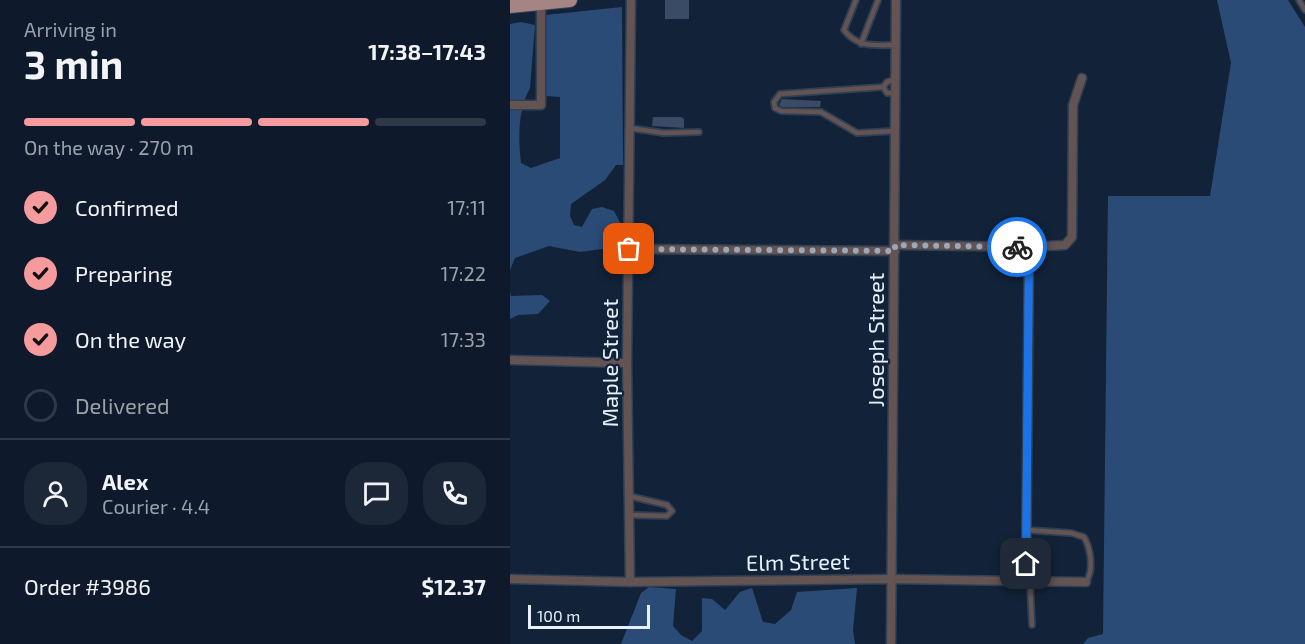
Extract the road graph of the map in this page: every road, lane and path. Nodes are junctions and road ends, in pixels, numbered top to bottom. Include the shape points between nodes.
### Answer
1 (570, 0) edge
2 (630, 0) edge
3 (856, 0) edge
4 (878, 0) edge
5 (896, 0) edge
6 (1299, 0) edge
7 (541, 4) junction
8 (510, 6) edge
9 (1305, 10) edge
10 (861, 44) junction
11 (896, 45) junction
12 (1082, 78) dead end
13 (896, 80) junction
14 (883, 87) junction
15 (896, 93) junction
16 (510, 105) edge
17 (629, 128) junction
18 (896, 131) junction
19 (699, 132) dead end
20 (1029, 247) junction
21 (895, 248) junction
22 (629, 249) junction
23 (510, 360) edge
24 (627, 363) junction
25 (629, 496) junction
26 (629, 515) junction
27 (1026, 530) junction
28 (510, 579) edge
29 (892, 579) junction
30 (630, 582) junction
31 (1028, 582) junction
32 (1086, 582) joint
33 (1032, 625) dead end
34 (891, 644) edge

1 - 7 main road
2 - 17 street, Maple Street
3 - 10 lane via 844,30
4 - 10 lane
5 - 11 street, Joseph Street
6 - 9 lane
7 - 8 main road
7 - 16 street via 541,105
10 - 11 lane
11 - 13 street, Joseph Street
12 - 20 street via 1073,105 1072,237 1065,245
13 - 14 lane
13 - 15 street, Joseph Street
14 - 15 lane via 887,93
14 - 18 lane via 780,94 774,102 781,111 821,112 857,133
15 - 18 street, Joseph Street
17 - 19 lane
17 - 22 street, Maple Street
18 - 21 street, Joseph Street
20 - 21 street
20 - 27 street
21 - 22 street
21 - 29 street, Joseph Street
22 - 24 street, Maple Street
23 - 24 street
24 - 25 street, Maple Street
25 - 26 street, Maple Street
25 - 26 lane via 667,505 672,511 667,516
26 - 30 street, Maple Street
27 - 31 street
27 - 32 lane via 1083,537 1090,556
28 - 30 street, Elm Street
29 - 30 street, Elm Street
29 - 31 street, Elm Street
29 - 34 street, Joseph Street
31 - 32 street, Elm Street
31 - 33 lane

